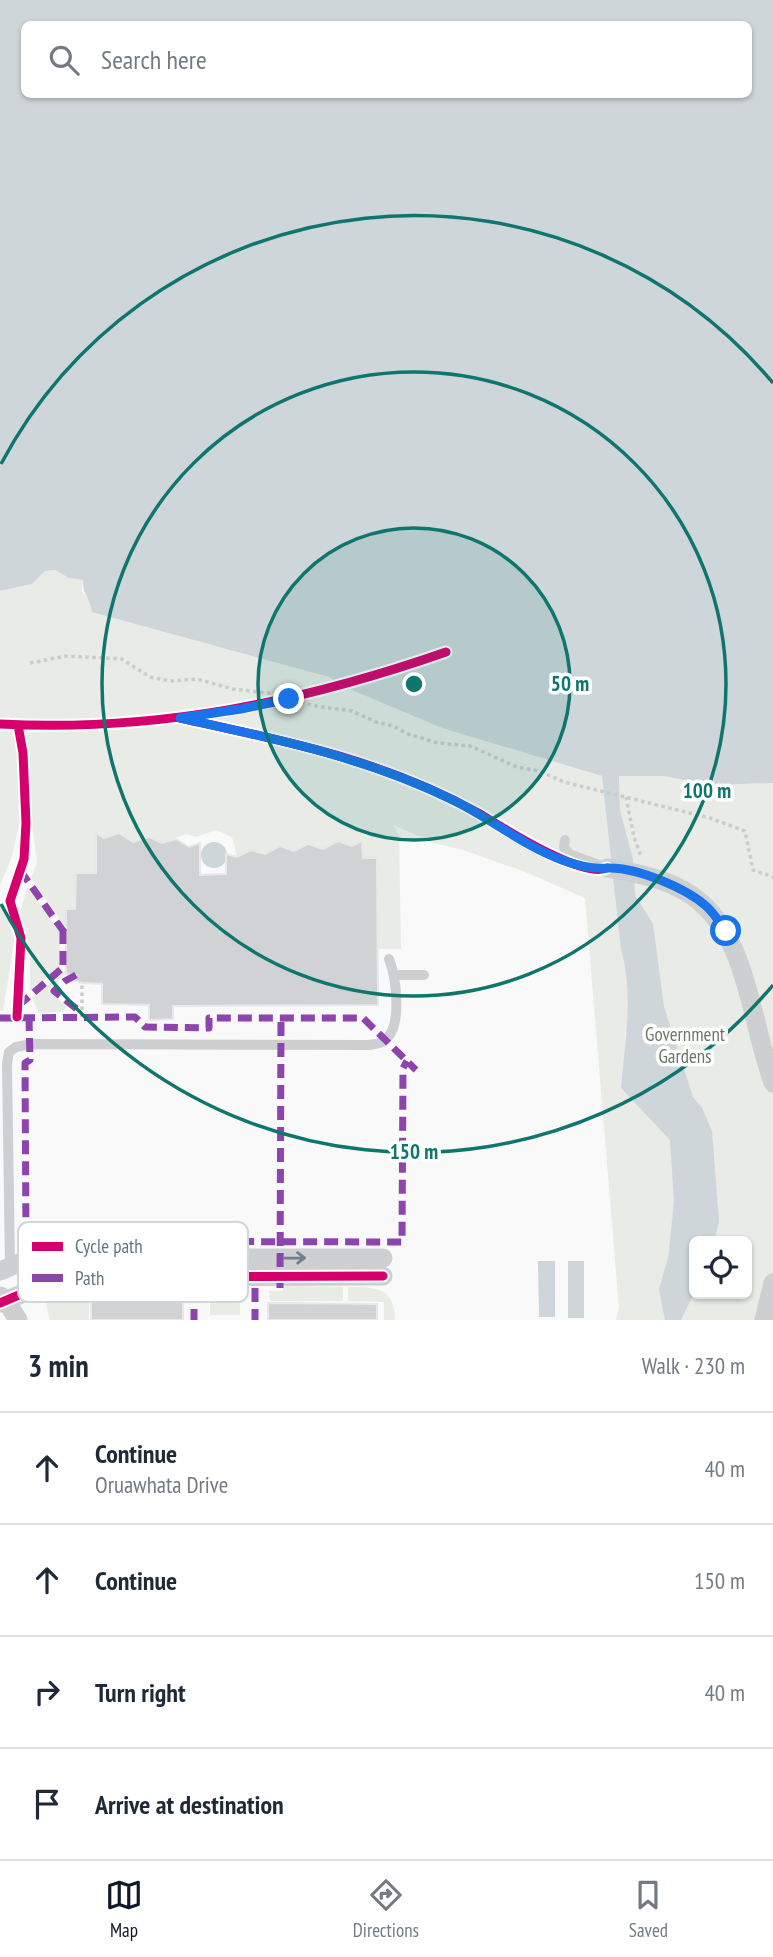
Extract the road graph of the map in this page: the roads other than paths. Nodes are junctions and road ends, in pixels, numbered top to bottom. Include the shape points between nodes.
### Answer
1 (565, 840) dead end
2 (607, 868) joint
3 (388, 959) dead end
4 (395, 975) junction
5 (424, 975) dead end
6 (769, 1054) edge
7 (773, 1083) edge
8 (248, 1263) edge
9 (5, 1268) edge
10 (248, 1271) edge
11 (773, 1283) edge
12 (2, 1299) edge
13 (18, 1320) edge
14 (764, 1320) edge

1 - 2 lane via 569,854
2 - 6 street via 677,886 707,907 726,931 741,965
3 - 4 lane
4 - 5 lane
4 - 9 lane via 394,1026 382,1042 369,1045 29,1044 9,1052
6 - 7 street
8 -> 10 street via 383,1267
11 - 14 street
12 - 13 street

